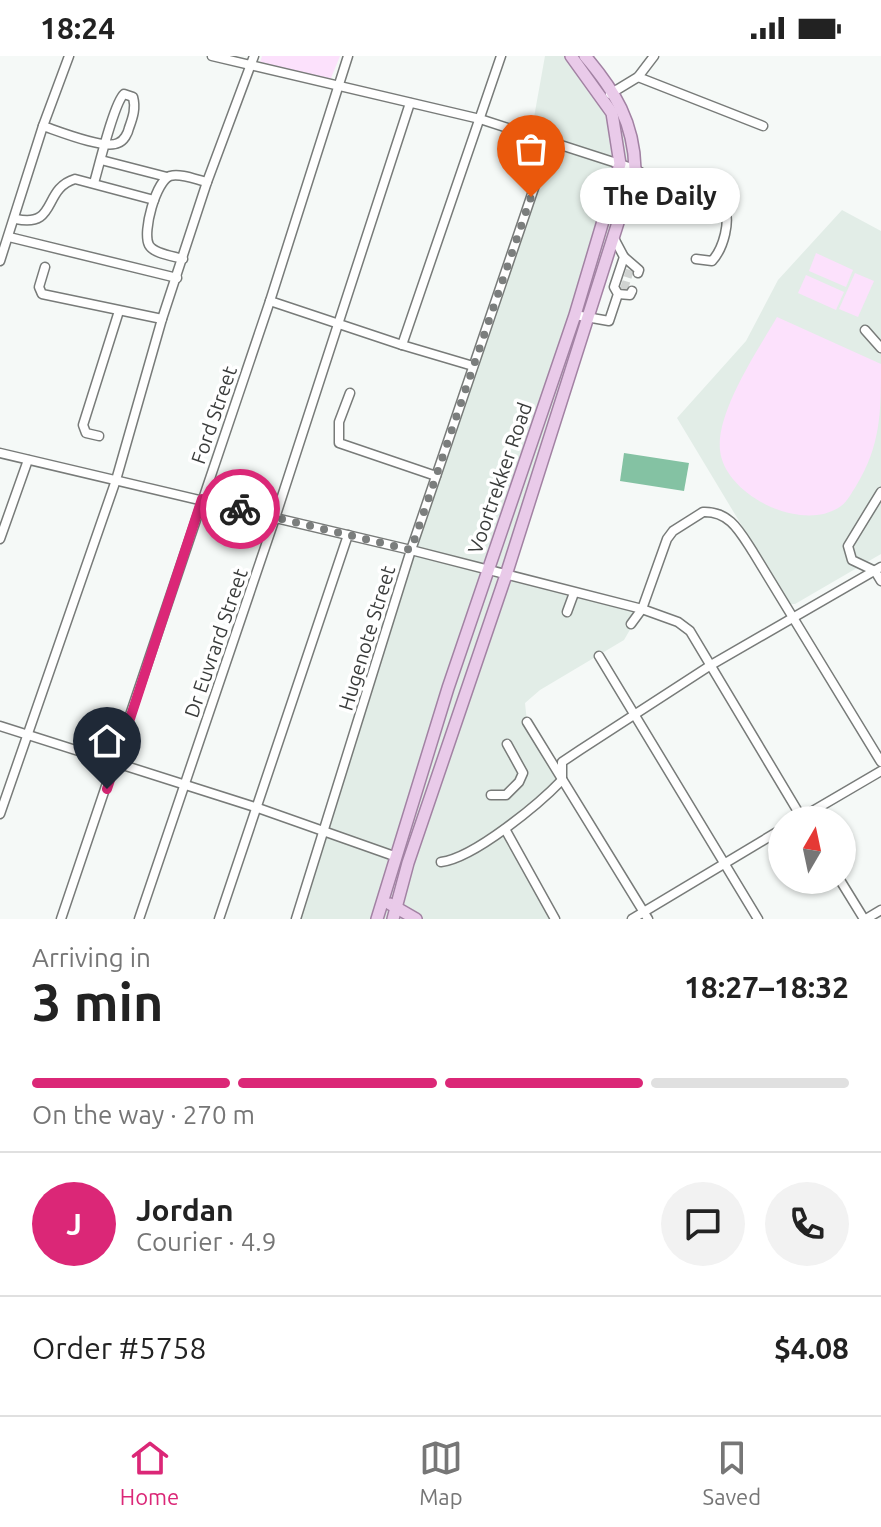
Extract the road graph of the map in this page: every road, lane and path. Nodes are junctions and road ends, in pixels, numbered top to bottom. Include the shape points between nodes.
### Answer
1 (69, 56) edge
2 (212, 56) edge
3 (348, 56) edge
4 (501, 56) edge
5 (571, 56) edge
6 (585, 56) edge
7 (654, 56) edge
8 (252, 60) edge
9 (638, 77) junction
10 (338, 86) junction
11 (614, 92) junction
12 (602, 99) junction
13 (410, 103) junction
14 (480, 119) junction
15 (43, 126) junction
16 (763, 126) dead end
17 (550, 141) junction
18 (107, 143) junction
19 (101, 160) junction
20 (620, 164) junction
21 (635, 169) junction
22 (167, 177) junction
23 (207, 182) junction
24 (94, 183) junction
25 (154, 200) junction
26 (16, 219) junction
27 (9, 237) junction
28 (615, 240) junction
29 (624, 257) junction
30 (183, 259) junction
31 (696, 259) dead end
32 (0, 261) edge
33 (45, 267) dead end
34 (634, 269) dead end
35 (177, 278) junction
36 (270, 301) junction
37 (119, 311) junction
38 (575, 315) junction
39 (162, 319) junction
40 (588, 319) junction
41 (338, 322) junction
42 (865, 330) dead end
43 (402, 345) junction
44 (881, 348) edge
45 (473, 366) junction
46 (350, 393) dead end
47 (99, 436) dead end
48 (0, 453) edge
49 (28, 460) junction
50 (436, 476) junction
51 (116, 480) junction
52 (881, 492) edge
53 (202, 499) junction
54 (275, 518) junction
55 (348, 535) junction
56 (0, 539) edge
57 (411, 550) junction
58 (488, 569) junction
59 (878, 569) edge
60 (506, 575) junction
61 (881, 581) edge
62 (574, 593) junction
63 (642, 609) junction
64 (567, 612) dead end
65 (793, 617) junction
66 (631, 624) dead end
67 (599, 656) dead end
68 (711, 665) junction
69 (635, 716) junction
70 (527, 722) dead end
71 (0, 726) edge
72 (27, 734) junction
73 (507, 744) dead end
74 (881, 762) edge
75 (116, 763) junction
76 (881, 771) edge
77 (562, 780) junction
78 (185, 784) junction
79 (491, 795) dead end
80 (793, 806) edge
81 (823, 806) edge
82 (258, 808) junction
83 (0, 814) edge
84 (505, 829) junction
85 (324, 832) junction
86 (768, 838) edge
87 (394, 856) junction
88 (441, 862) dead end
89 (725, 864) junction
90 (849, 894) edge
91 (382, 901) junction
92 (396, 905) junction
93 (881, 910) edge
94 (646, 915) edge
95 (61, 919) edge
96 (139, 919) edge
97 (219, 919) edge
98 (296, 919) edge
99 (377, 919) edge
100 (393, 919) edge
101 (416, 919) edge
102 (555, 919) edge
103 (632, 919) edge
104 (758, 919) edge
105 (865, 919) edge

1 - 15 street
2 - 8 street
3 - 10 street, Ford Street
4 - 14 street
5 - 12 main road, Voortrekker Road
6 - 11 main road, Voortrekker Road
7 - 9 street
8 - 10 street
8 - 23 street
9 - 11 street
9 - 16 street
10 - 13 street
10 - 36 street, Ford Street
11 - 12 street
11 - 21 main road, Voortrekker Road via 634,140
12 - 20 main road, Voortrekker Road via 616,126
13 - 14 street
13 - 41 street, Dr Euvrard Street
14 - 17 street
14 - 43 street
15 - 18 street
15 - 26 street
17 - 20 street
17 - 45 street, Hugenote Street
18 - 18 street via 119,143 127,135 133,97 124,94 118,101
18 - 19 street
19 - 22 street
19 - 24 street
20 - 21 street
20 - 38 main road, Voortrekker Road
21 - 28 main road, Voortrekker Road
21 - 31 street via 663,186 726,209 716,257 708,262
22 - 23 street
22 - 25 street
23 - 30 street
24 - 25 street
24 - 26 street via 68,181 39,219
25 - 30 street via 148,244
26 - 27 street
27 - 32 street
27 - 35 street
28 - 29 street
28 - 40 main road, Voortrekker Road
29 - 34 street
29 - 40 street via 614,287 624,292 609,321
30 - 35 street
33 - 37 street via 42,294
35 - 39 street
36 - 41 street
36 - 53 street, Ford Street
37 - 39 street
37 - 47 street via 83,425 86,433
38 - 40 street
38 - 58 main road, Voortrekker Road
39 - 51 street
40 - 60 main road, Voortrekker Road
41 - 43 street
41 - 54 street, Dr Euvrard Street
42 - 44 street
43 - 45 street
45 - 50 street, Hugenote Street
46 - 50 street via 339,422 339,443
48 - 49 street
49 - 51 street
49 - 56 street
50 - 57 street, Hugenote Street
51 - 53 street
51 - 72 street
52 - 59 street via 848,546 852,560
53 - 54 street
53 - 75 street, Ford Street
54 - 55 street
54 - 78 street, Dr Euvrard Street
55 - 57 street
55 - 82 street
57 - 58 street
57 - 85 street, Hugenote Street
58 - 60 street
58 - 87 main road, Voortrekker Road
59 - 61 street
59 - 65 street
60 - 62 street
60 - 92 main road, Voortrekker Road
62 - 63 street
62 - 64 street
63 - 65 street via 667,539 693,517 712,511 733,522
63 - 66 street
63 - 68 street via 690,631
65 - 68 street
65 - 74 street
67 - 69 street
68 - 69 street
68 - 80 street
69 - 77 street via 562,762
69 - 89 street
70 - 77 street
71 - 72 street
72 - 75 street
72 - 83 street
73 - 79 street via 523,773 506,795
75 - 78 street
75 - 95 street, Ford Street
76 - 81 street
77 - 84 street
77 - 94 street
78 - 82 street
78 - 96 street, Dr Euvrard Street
82 - 85 street
82 - 97 street
84 - 88 street
84 - 102 street
85 - 87 street
85 - 98 street, Hugenote Street
86 - 89 street
87 - 91 main road, Voortrekker Road
89 - 94 street
89 - 104 street
90 - 105 street
91 - 92 main road
91 - 99 main road, Voortrekker Road
92 - 100 main road, Voortrekker Road
92 - 101 main road
93 - 105 street
94 - 103 street

